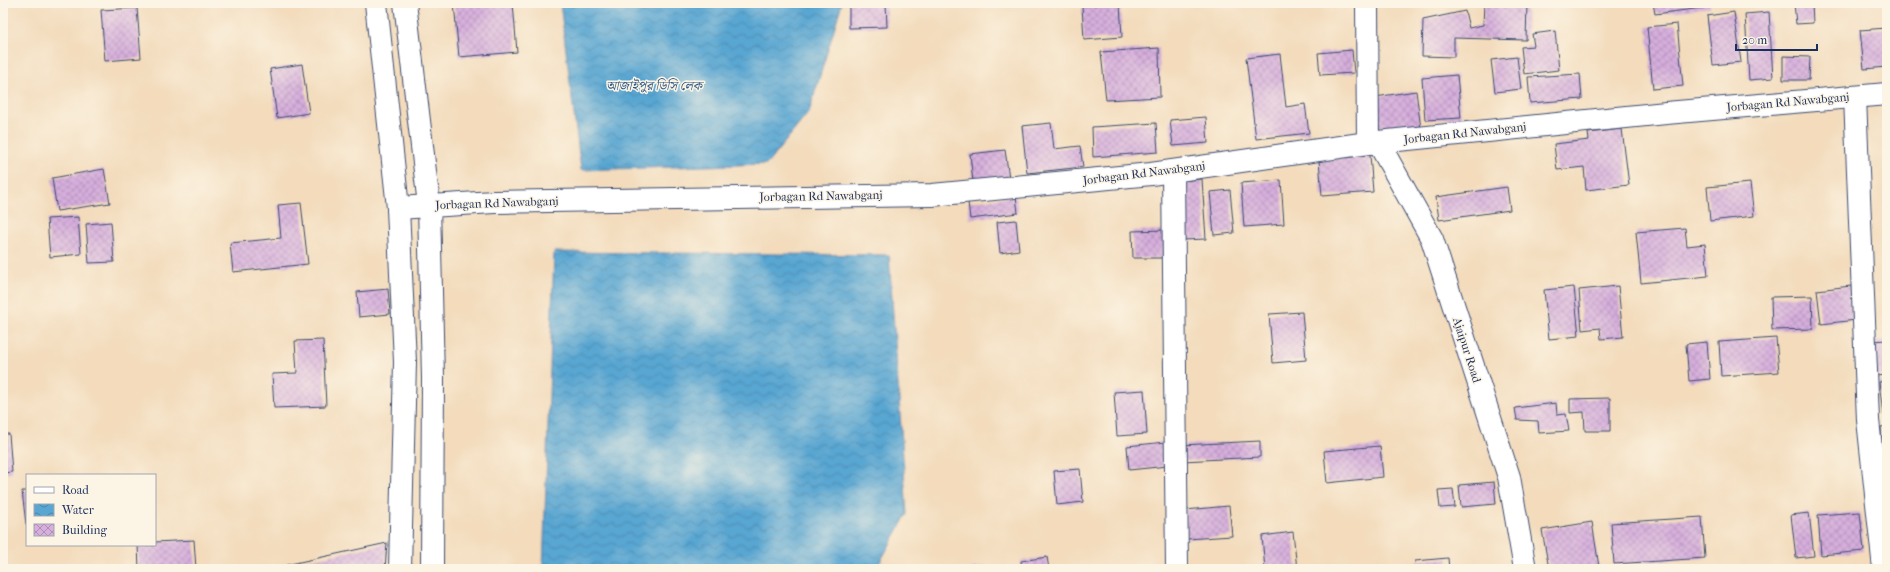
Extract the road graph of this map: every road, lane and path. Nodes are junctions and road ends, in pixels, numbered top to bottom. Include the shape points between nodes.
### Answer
1 (376, 3) edge
2 (405, 3) edge
3 (1367, 3) edge
4 (1887, 94) edge
5 (1855, 97) junction
6 (1373, 143) junction
7 (1173, 171) junction
8 (429, 205) junction
9 (398, 208) junction
10 (400, 569) edge
11 (432, 569) edge
12 (1177, 569) edge
13 (1525, 569) edge
14 (1884, 569) edge

1 - 9 street
2 - 8 street
3 - 6 street
4 - 5 street, Jorbagan Rd Nawabganj
5 - 6 street, Jorbagan Rd Nawabganj via 1666,113
5 - 14 street via 1868,420
6 - 7 street, Jorbagan Rd Nawabganj
6 - 13 street, Ajaipur Road via 1432,239 1509,477
7 - 8 street, Jorbagan Rd Nawabganj via 932,195
7 - 12 street
8 - 9 street, Jorbagan Rd Nawabganj
8 - 11 street via 433,378
9 - 10 street via 404,362

